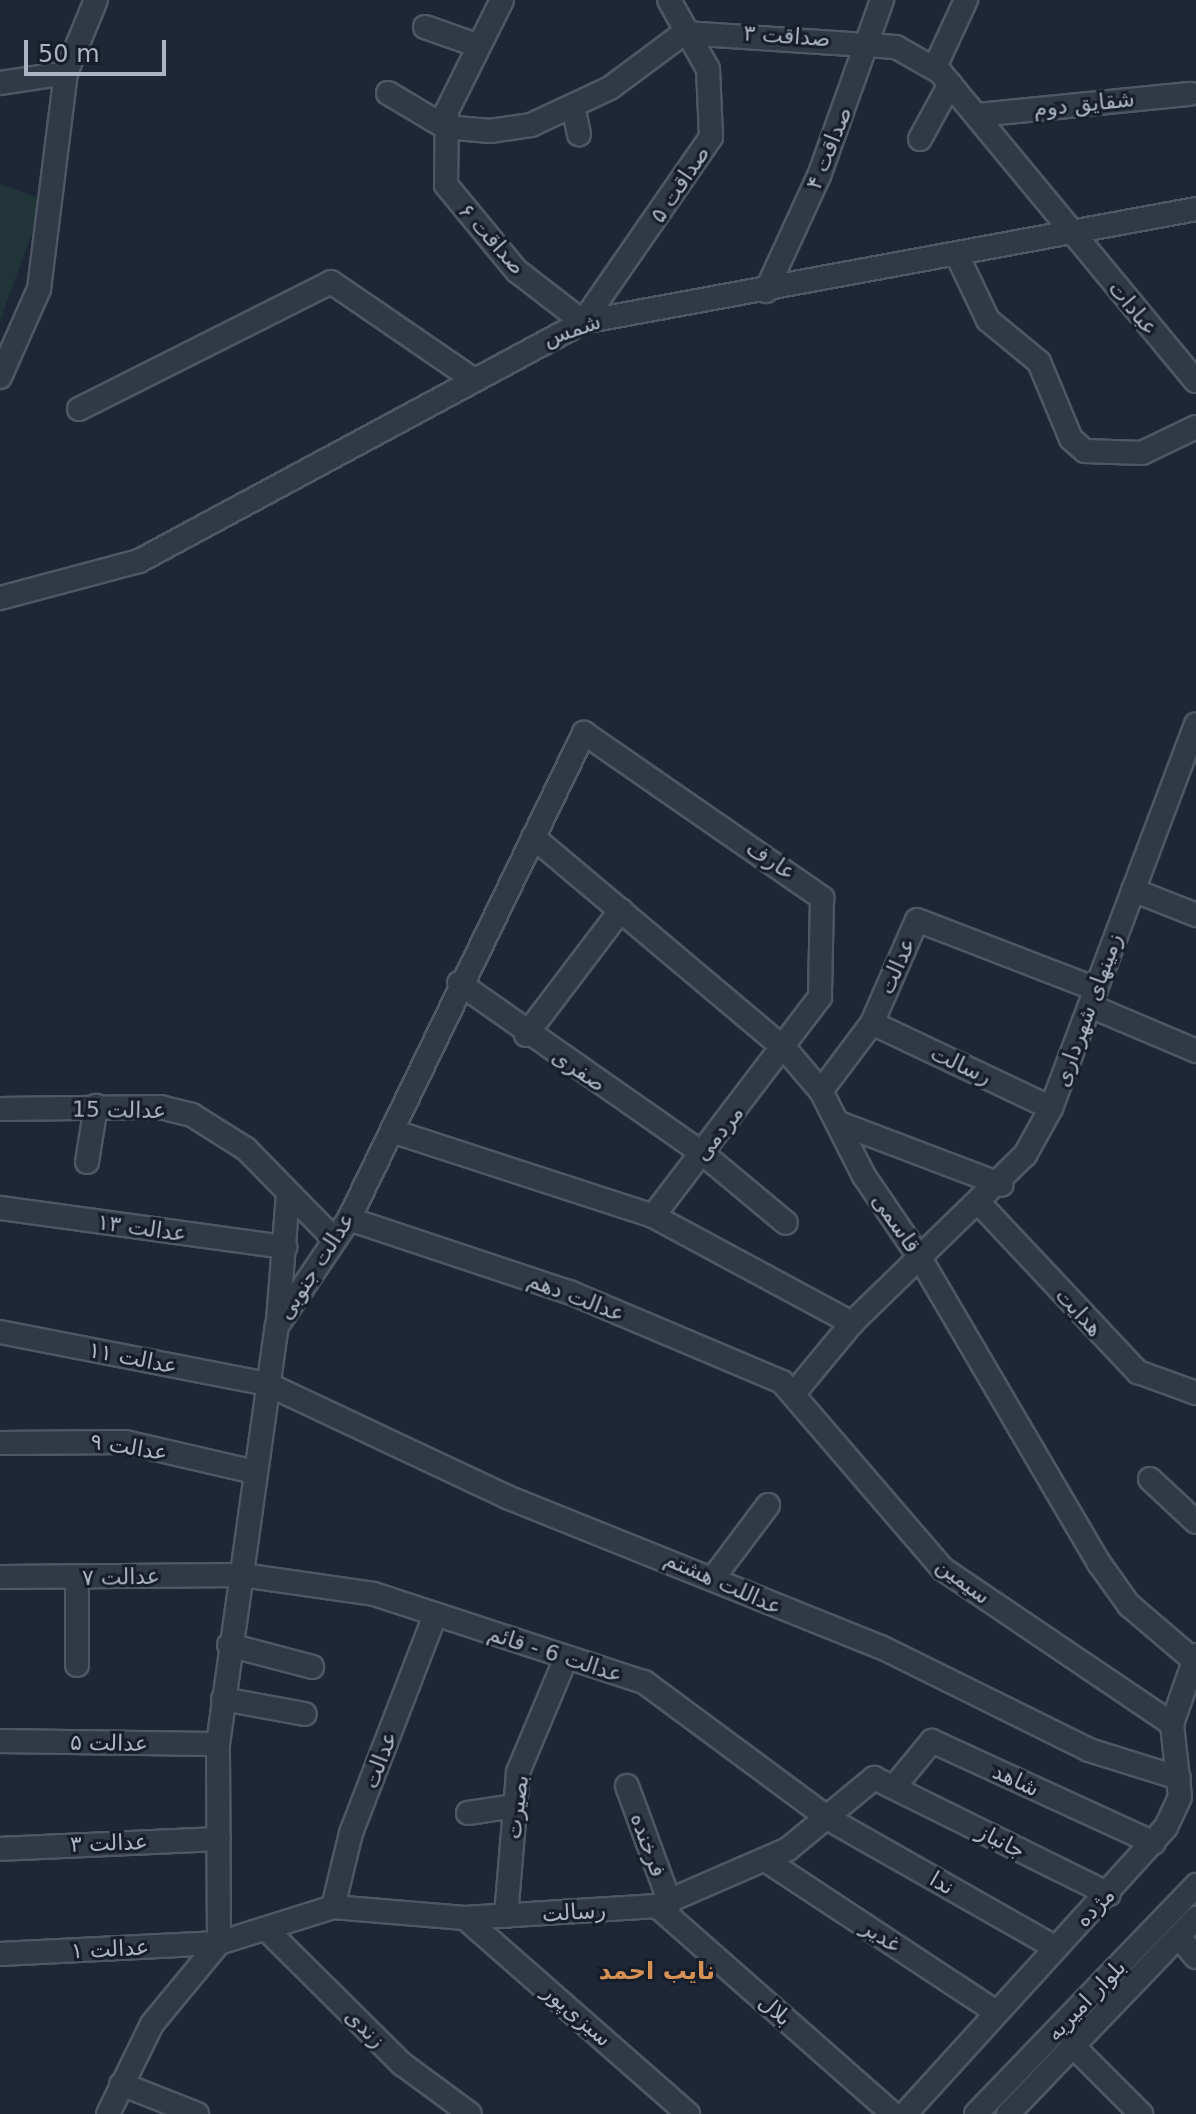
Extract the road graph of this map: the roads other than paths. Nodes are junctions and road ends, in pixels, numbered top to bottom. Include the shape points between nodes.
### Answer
1 (96, 0) edge
2 (502, 0) edge
3 (669, 0) edge
4 (882, 0) edge
5 (966, 0) edge
6 (425, 27) dead end
7 (684, 33) junction
8 (871, 41) junction
9 (479, 46) junction
10 (935, 67) junction
11 (66, 73) junction
12 (0, 83) edge
13 (950, 84) junction
14 (388, 93) dead end
15 (1190, 94) dead end
16 (573, 106) junction
17 (978, 115) junction
18 (445, 127) junction
19 (579, 134) dead end
20 (920, 139) dead end
21 (1196, 209) edge
22 (1071, 234) junction
23 (958, 257) junction
24 (766, 291) junction
25 (583, 322) junction
26 (0, 377) edge
27 (474, 380) junction
28 (1196, 381) edge
29 (79, 409) dead end
30 (1196, 427) edge
31 (0, 598) edge
32 (1196, 725) edge
33 (584, 733) joint
34 (1190, 753) edge
35 (533, 837) junction
36 (1133, 890) junction
37 (621, 910) junction
38 (1196, 915) edge
39 (459, 983) junction
40 (1093, 998) junction
41 (872, 1023) junction
42 (526, 1035) junction
43 (786, 1050) junction
44 (1196, 1051) edge
45 (821, 1091) junction
46 (96, 1106) junction
47 (1051, 1108) junction
48 (0, 1109) edge
49 (839, 1123) junction
50 (392, 1131) junction
51 (702, 1153) junction
52 (87, 1162) dead end
53 (1002, 1185) junction
54 (288, 1195) junction
55 (980, 1204) junction
56 (0, 1208) edge
57 (653, 1216) junction
58 (349, 1219) junction
59 (786, 1223) dead end
60 (334, 1239) junction
61 (285, 1247) junction
62 (920, 1258) junction
63 (852, 1323) junction
64 (277, 1326) junction
65 (0, 1332) edge
66 (267, 1384) junction
67 (795, 1392) junction
68 (1196, 1393) edge
69 (0, 1443) edge
70 (255, 1472) junction
71 (1150, 1479) dead end
72 (768, 1505) dead end
73 (1196, 1522) edge
74 (242, 1575) junction
75 (0, 1577) edge
76 (714, 1577) junction
77 (77, 1578) junction
78 (435, 1615) junction
79 (229, 1645) junction
80 (566, 1658) junction
81 (1195, 1659) edge
82 (77, 1665) dead end
83 (312, 1667) dead end
84 (223, 1699) junction
85 (305, 1714) dead end
86 (1172, 1724) junction
87 (0, 1741) edge
88 (218, 1744) junction
89 (1179, 1778) junction
90 (627, 1786) dead end
91 (894, 1787) junction
92 (515, 1806) junction
93 (468, 1813) dead end
94 (829, 1819) junction
95 (219, 1839) junction
96 (1154, 1843) junction
97 (0, 1849) edge
98 (767, 1861) junction
99 (1196, 1885) edge
100 (1109, 1894) junction
101 (663, 1905) junction
102 (333, 1907) junction
103 (506, 1916) junction
104 (465, 1918) junction
105 (1196, 1918) edge
106 (268, 1931) junction
107 (1179, 1937) junction
108 (219, 1943) junction
109 (1054, 1947) junction
110 (0, 1954) edge
111 (1196, 1957) edge
112 (996, 2012) junction
113 (1072, 2045) junction
114 (121, 2084) junction
115 (108, 2114) edge
116 (197, 2114) edge
117 (470, 2114) edge
118 (688, 2114) edge
119 (893, 2114) edge
120 (905, 2114) edge
121 (976, 2114) edge
122 (1008, 2114) edge
123 (1141, 2114) edge

1 - 11 street
2 - 9 street, صداقت ۶
3 - 7 street, صداقت ۵
4 - 8 street, صداقت ۴
5 - 10 street
6 - 9 street
7 - 8 street, صداقت ۳
7 - 16 street
7 - 25 street, صداقت ۵ via 708,69 711,137
8 - 10 street, صداقت ۳
8 - 24 street, صداقت ۴
9 - 18 street, صداقت ۶
10 - 13 street, صداقت ۳
11 - 12 street
11 - 26 street via 39,289
13 - 17 street, صداقت ۳
13 - 20 street
14 - 18 street
15 - 17 street, شقایق دوم
16 - 18 street via 531,125
16 - 19 street
17 - 22 street, صداقت ۳
18 - 25 street, صداقت ۶ via 446,185 517,271
21 - 22 street, شمس
22 - 23 street, شمس
22 - 28 street, عبادات
23 - 24 street, شمس
23 - 30 street via 988,320 1039,362 1071,439 1085,451 1142,453
24 - 25 street, شمس
25 - 27 street, شمس
27 - 29 street via 331,282
27 - 31 street, شمس via 139,561
32 - 34 street, زمینهای شهرداری
33 - 35 street, عدالت جنوبی
33 - 43 street, عارف via 822,898 827,940 820,997
34 - 36 street, زمینهای شهرداری
35 - 37 street, قاسمی
35 - 39 street, عدالت جنوبی
36 - 38 street
36 - 40 street, زمینهای شهرداری
37 - 42 street
37 - 43 street, قاسمی
39 - 42 street, صفری
39 - 50 street, عدالت جنوبی
40 - 41 street, عدالت via 917,920
40 - 44 street
40 - 47 street, زمینهای شهرداری
41 - 45 street, عدالت
41 - 47 street, رسالت
42 - 51 street, صفری
43 - 45 street, قاسمی
43 - 51 street, مردمی
45 - 49 street, قاسمی
46 - 48 street, عدالت 15
46 - 52 street
46 - 54 street, عدالت 15 via 192,1115 246,1149
47 - 53 street, زمینهای شهرداری
49 - 53 street
49 - 62 street, قاسمی via 864,1176
50 - 57 street
50 - 58 street, عدالت جنوبی
51 - 57 street, مردمی
51 - 59 street, صفری
53 - 55 street, زمینهای شهرداری
54 - 60 street, عدالت 15
54 - 61 street
55 - 62 street, زمینهای شهرداری
55 - 68 street, هدایت via 1138,1372
56 - 61 street, عدالت ۱۳
57 - 63 street
58 - 60 street, عدالت جنوبی
58 - 67 street, عدالت دهم via 569,1292 762,1370
60 - 64 street, عدالت جنوبی
61 - 64 street
62 - 63 street, زمینهای شهرداری
62 - 81 street, قاسمی via 1099,1563 1129,1605
63 - 67 street, زمینهای شهرداری
64 - 66 street, عدالت جنوبی
65 - 66 street, عدالت ۱۱
66 - 70 street, عدالت جنوبی
66 - 76 street, عداللت هشتم via 507,1497
67 - 86 street, سیمین via 943,1569
69 - 70 street, عدالت ۹ via 125,1442
70 - 74 street, عدالت جنوبی
71 - 73 street
72 - 76 street
74 - 77 street, عدالت ۷
74 - 78 street, عدالت 6 - قائم via 374,1594
74 - 79 street, عدالت جنوبی
75 - 77 street, عدالت ۷
76 - 89 street, عداللت هشتم via 881,1647 1089,1750
77 - 82 street
78 - 80 street, عدالت 6 - قائم
78 - 102 street, عدالت via 351,1833
79 - 83 street
79 - 84 street, عدالت جنوبی
80 - 92 street, بصیرت via 518,1772
80 - 94 street, عدالت 6 - قائم via 644,1682
81 - 86 street, مژده
84 - 85 street
84 - 88 street, عدالت جنوبی
86 - 89 street, مژده
87 - 88 street, عدالت ۵
88 - 95 street, عدالت جنوبی
89 - 96 street, مژده via 1178,1805
90 - 101 street, فرخنده
91 - 94 street, رسالت via 874,1778
91 - 96 street, شاهد via 932,1741
91 - 100 street, جانباز
92 - 93 street
92 - 103 street, بصیرت
94 - 98 street, رسالت
94 - 109 street, ندا
95 - 97 street, عدالت ۳
95 - 108 street, عدالت جنوبی
96 - 100 street, مژده
98 - 101 street, رسالت
98 - 112 street, غدیر
99 - 121 street, بلوار امیریه
100 - 109 street, مژده
101 - 103 street, رسالت
101 - 119 street, بلال
102 - 104 street, رسالت
102 - 106 street, رسالت
103 - 104 street, رسالت
104 - 118 street, سبزی‌پور
105 - 107 street, بلوار امیریه
106 - 108 street, رسالت
106 - 117 street, زندی via 402,2064
107 - 111 street
107 - 113 street, بلوار امیریه
108 - 110 street, عدالت ۱
108 - 114 street via 152,2024
109 - 112 street, مژده
112 - 120 street, مژده
113 - 122 street, بلوار امیریه
113 - 123 street
114 - 115 street
114 - 116 street

